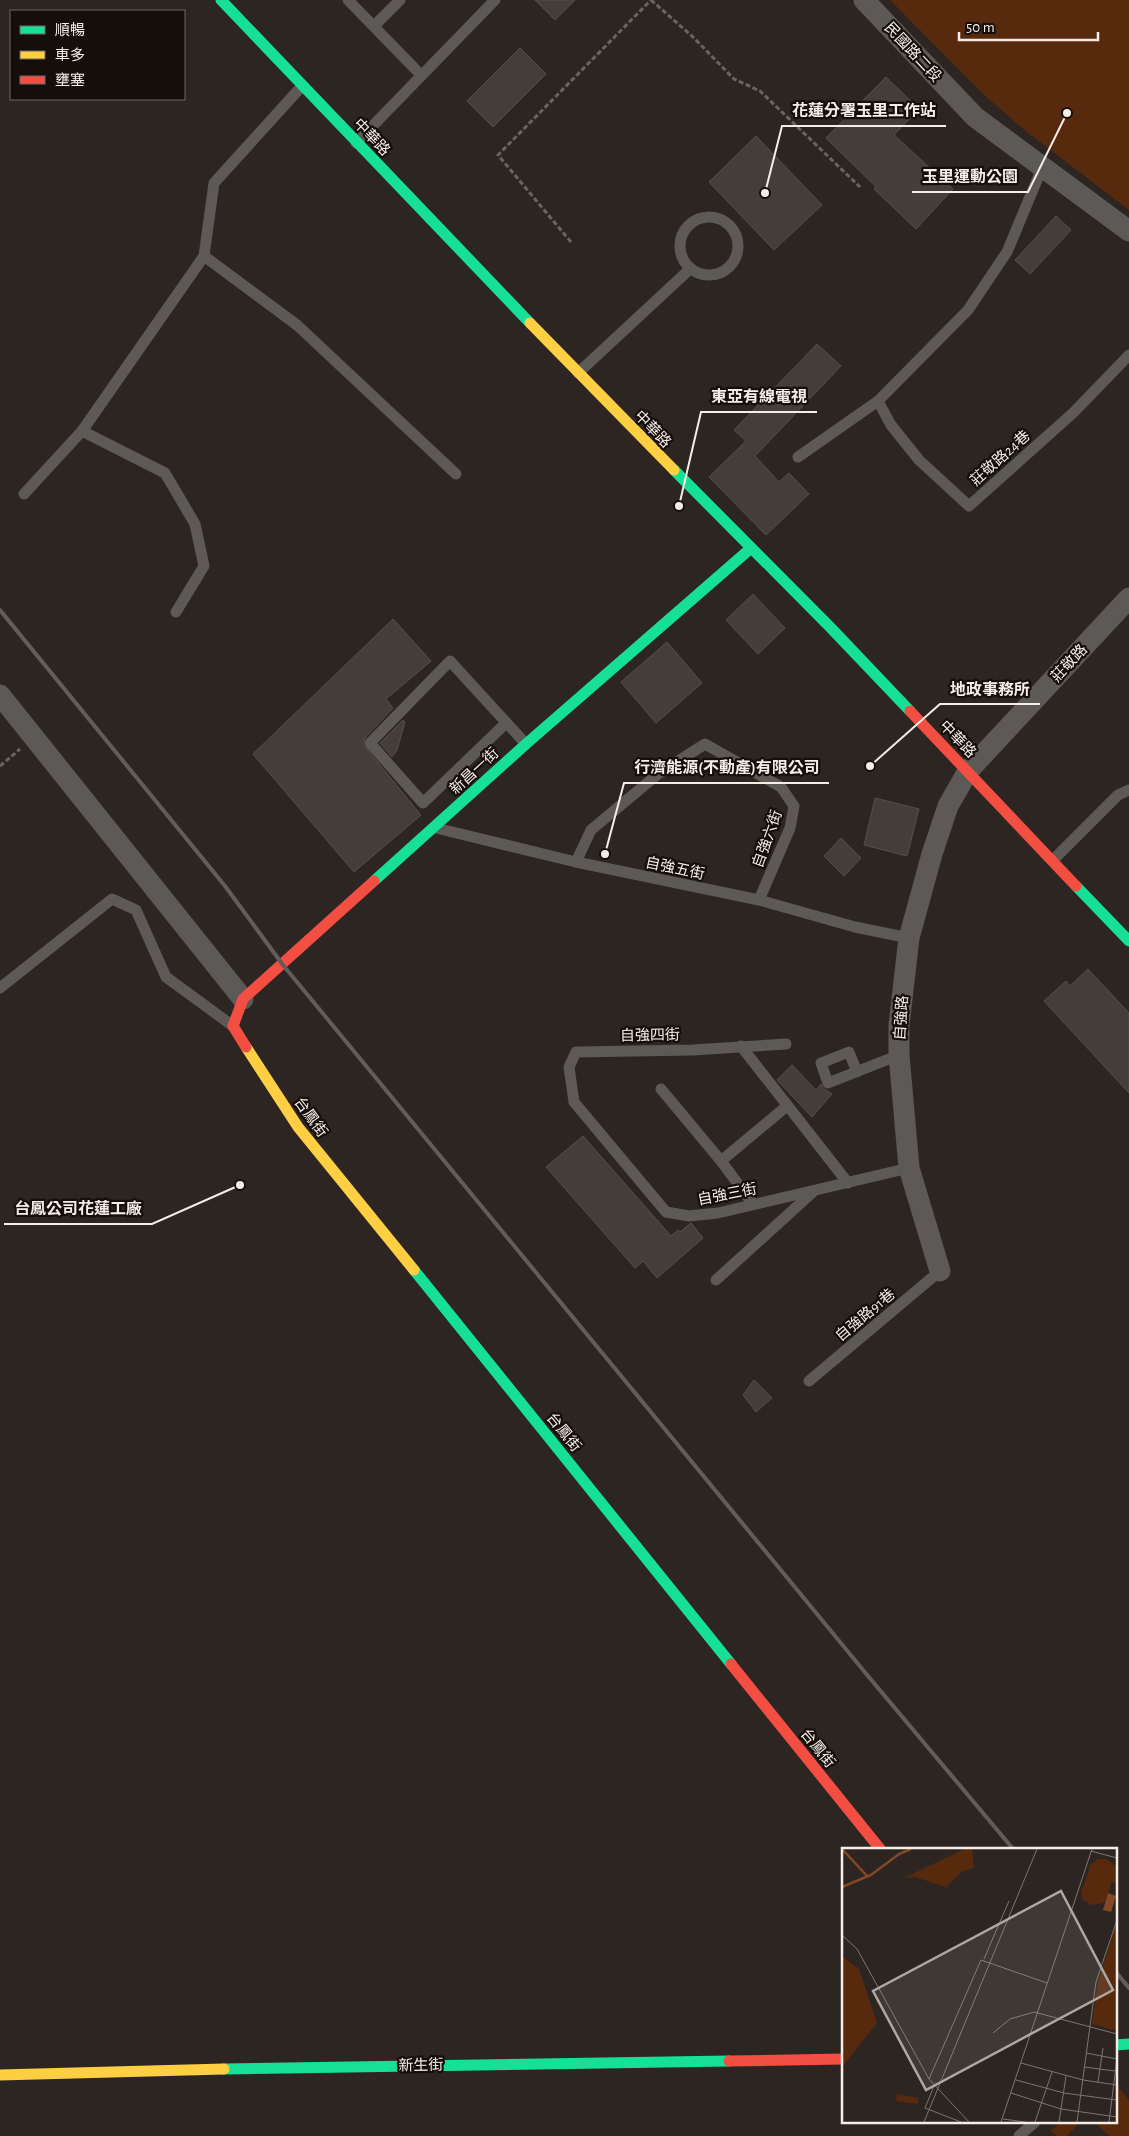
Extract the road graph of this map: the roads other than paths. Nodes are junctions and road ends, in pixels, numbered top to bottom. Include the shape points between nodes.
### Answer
1 (221, 0) edge
2 (348, 0) edge
3 (400, 0) edge
4 (495, 0) edge
5 (864, 0) edge
6 (374, 26) junction
7 (421, 75) junction
8 (302, 86) junction
9 (356, 143) junction
10 (1042, 168) junction
11 (1129, 231) edge
12 (204, 256) junction
13 (690, 269) junction
14 (1129, 355) edge
15 (578, 373) junction
16 (878, 401) junction
17 (82, 431) junction
18 (798, 456) dead end
19 (456, 474) dead end
20 (24, 494) dead end
21 (750, 549) junction
22 (1129, 598) edge
23 (176, 612) dead end
24 (0, 695) edge
25 (506, 723) junction
26 (526, 744) junction
27 (968, 771) junction
28 (1129, 790) edge
29 (435, 828) junction
30 (1053, 860) junction
31 (576, 862) junction
32 (759, 900) junction
33 (909, 938) junction
34 (1129, 941) edge
35 (0, 988) edge
36 (243, 999) junction
37 (233, 1026) junction
38 (786, 1044) dead end
39 (741, 1046) junction
40 (899, 1055) junction
41 (569, 1067) joint
42 (857, 1072) dead end
43 (661, 1089) dead end
44 (787, 1106) junction
45 (721, 1161) junction
46 (908, 1168) junction
47 (848, 1183) junction
48 (816, 1190) junction
49 (754, 1204) junction
50 (940, 1271) joint
51 (716, 1280) dead end
52 (809, 1381) dead end
53 (879, 1848) edge
54 (842, 2059) edge
55 (0, 2075) edge
56 (1033, 2124) edge
57 (1019, 2136) edge

1 - 8 street, 中華路
2 - 6 lane
3 - 6 lane
4 - 7 lane
5 - 10 street, 民國路二段 via 975,117
6 - 7 lane
7 - 9 lane
8 - 9 street, 中華路
8 - 12 lane via 214,183
9 - 15 street, 中華路
10 - 11 street, 民國路二段
10 - 16 lane via 1008,252 974,301
12 - 17 lane
12 - 19 lane via 297,326
13 - 13 lane via 699,274 714,275 727,270 734,262 739,246 737,236 724,220 703,217 686,228 681,237 680,253
13 - 15 lane
14 - 16 lane, 莊敬路24巷 via 1073,413 969,506 919,460
15 - 21 street, 中華路
16 - 18 lane
17 - 20 lane
17 - 23 lane via 165,473 195,524 204,566
21 - 26 street, 新昌一街
21 - 27 street, 中華路
22 - 27 street, 莊敬路
24 - 36 street
25 - 25 lane via 450,661 370,743 423,803
25 - 26 lane
26 - 29 street, 新昌一街
27 - 30 street, 中華路
27 - 33 street, 自強路 via 948,806
28 - 30 lane via 1118,795
29 - 31 lane, 自強五街
29 - 36 street, 新昌一街
30 - 34 street, 中華路
31 - 32 lane, 自強五街
31 - 32 lane, 自強六街 via 591,830 658,774 705,744 781,787 794,806 790,828
32 - 33 lane, 自強五街 via 855,927
33 - 40 street, 自強路 via 899,1025
35 - 37 lane via 112,899 136,910 166,977
36 - 37 street, 新昌一街
37 - 53 street, 台鳳街 via 298,1127
38 - 39 lane, 自強四街
39 - 41 lane, 自強四街 via 576,1052
39 - 44 lane
40 - 42 lane
40 - 46 street, 自強路
41 - 49 lane, 自強三街 via 574,1102 666,1212 689,1216
43 - 45 lane
44 - 45 lane
44 - 47 lane
45 - 49 lane
46 - 47 lane, 自強三街
46 - 50 street, 自強路
47 - 48 lane, 自強三街
48 - 49 lane, 自強三街
48 - 51 lane
50 - 52 lane, 自強路91巷
54 - 55 street, 新生街
56 - 57 lane

